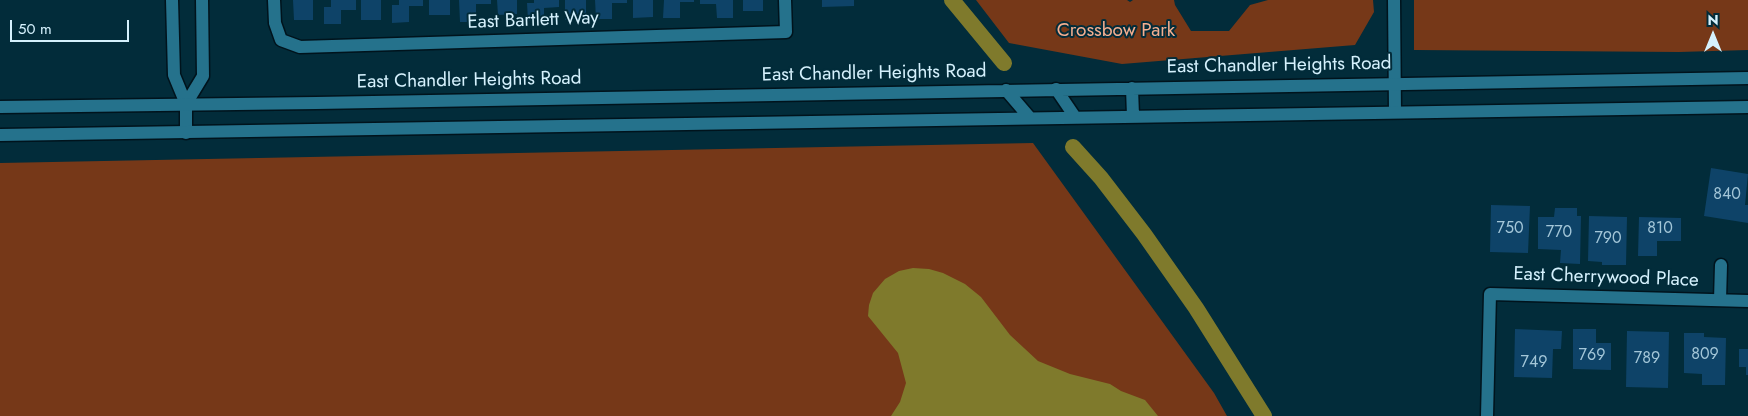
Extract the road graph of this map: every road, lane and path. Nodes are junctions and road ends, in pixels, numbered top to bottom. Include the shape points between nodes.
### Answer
1 (172, 0) edge
2 (202, 0) edge
3 (274, 0) edge
4 (785, 0) edge
5 (1394, 0) edge
6 (1748, 78) edge
7 (1394, 83) junction
8 (1132, 88) junction
9 (1056, 89) junction
10 (1006, 90) junction
11 (186, 104) junction
12 (0, 107) edge
13 (1748, 107) edge
14 (1395, 112) junction
15 (1133, 116) junction
16 (1075, 117) junction
17 (1030, 118) junction
18 (186, 133) junction
19 (0, 135) edge
20 (1721, 265) dead end
21 (1720, 300) junction
22 (1748, 301) edge
23 (1487, 416) edge

1 - 11 main road via 174,75
2 - 11 main road via 203,76
3 - 4 main road, East Bartlett Way via 275,23 281,40 300,47 786,32
5 - 7 main road
6 - 7 main road, East Chandler Heights Road
7 - 8 main road, East Chandler Heights Road
7 - 14 main road
8 - 9 main road, East Chandler Heights Road
8 - 15 main road
9 - 10 main road, East Chandler Heights Road
9 - 16 main road
10 - 11 main road, East Chandler Heights Road
10 - 17 main road
11 - 12 main road, East Chandler Heights Road
11 - 18 main road
13 - 14 main road
14 - 15 main road
15 - 16 main road
16 - 17 main road
17 - 18 main road
18 - 19 main road
20 - 21 main road, East Cherrywood Place
21 - 22 main road, East Cherrywood Place
21 - 23 main road, East Cherrywood Place via 1490,294

